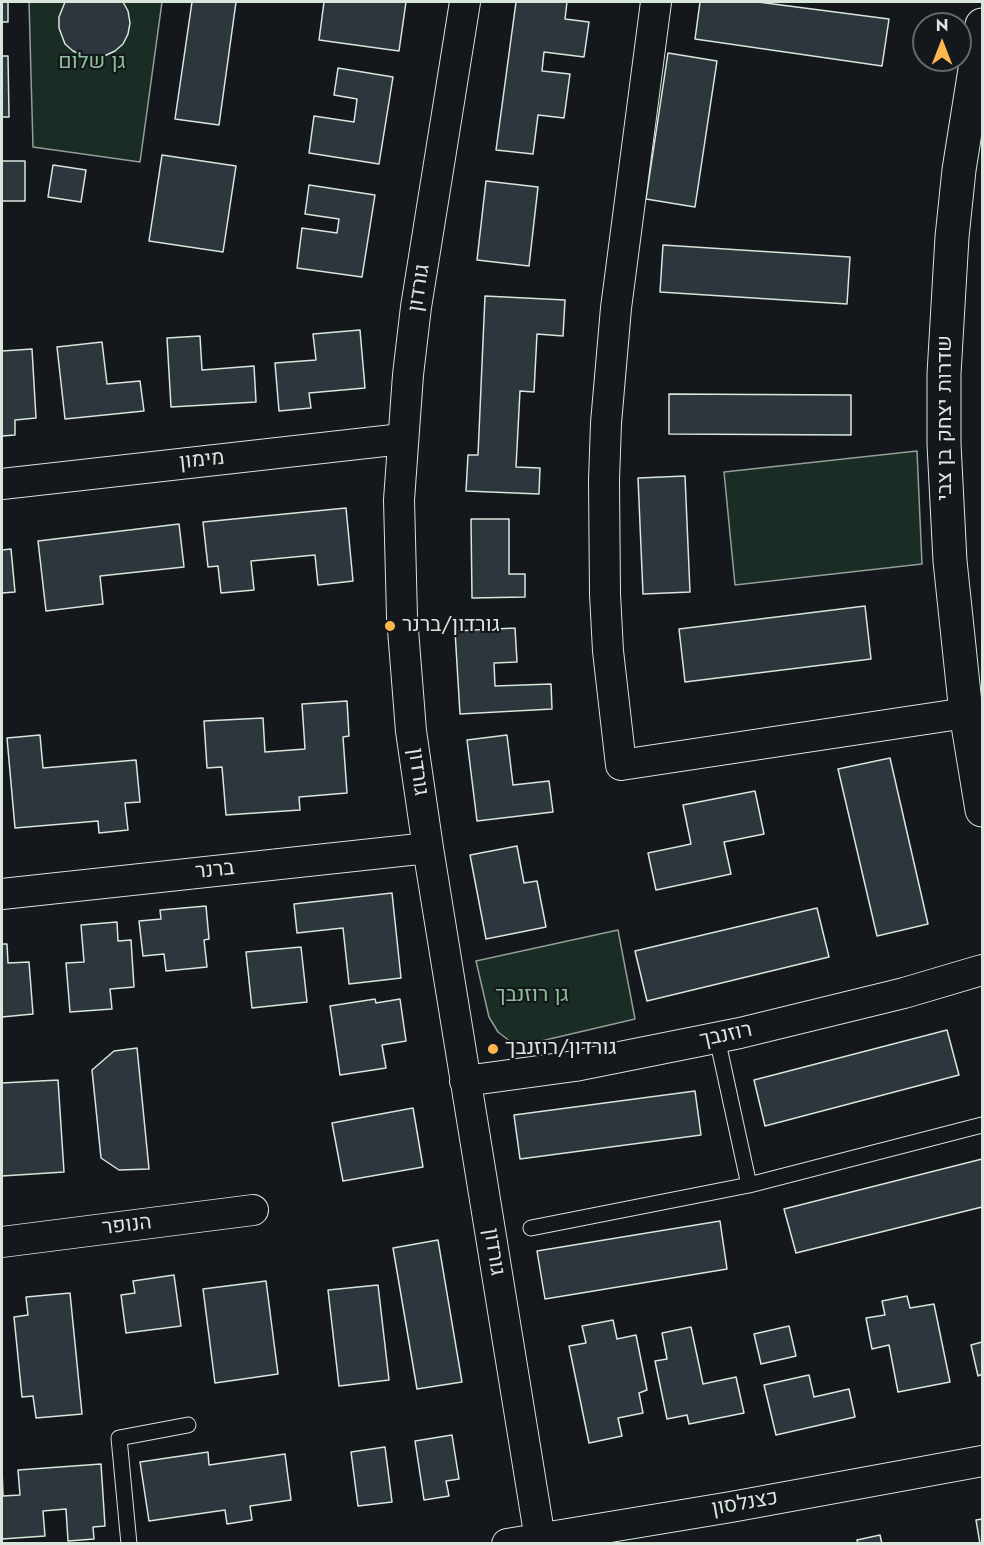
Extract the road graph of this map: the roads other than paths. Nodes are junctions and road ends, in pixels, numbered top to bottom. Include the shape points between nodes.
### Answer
1 (465, 2) edge
2 (656, 2) edge
3 (982, 25) edge
4 (402, 439) junction
5 (2, 484) edge
6 (966, 713) junction
7 (982, 810) edge
8 (428, 848) junction
9 (2, 894) edge
10 (982, 970) edge
11 (717, 1038) junction
12 (465, 1081) junction
13 (982, 1125) edge
14 (749, 1185) junction
15 (253, 1210) dead end
16 (531, 1228) dead end
17 (2, 1242) edge
18 (188, 1425) dead end
19 (982, 1461) edge
20 (540, 1539) junction
21 (129, 1544) edge
22 (507, 1544) edge

1 - 4 street, גורדון via 416,307
2 - 6 street via 616,308 606,423 605,594 621,765
3 - 6 street, שדרות יצחק בן צבי via 959,170 944,374 948,538
4 - 5 street, מימון
4 - 8 street, גורדון via 402,616 411,731
6 - 7 street, שדרות יצחק בן צבי
8 - 9 street, ברנר
8 - 12 street, גורדון
10 - 11 street, רוזנבך via 893,996
11 - 12 street, רוזנבך via 575,1066
11 - 14 lane
12 - 20 street, גורדון
13 - 14 lane
14 - 16 lane
15 - 17 street, הנופר
18 - 21 lane via 118,1438
19 - 20 street, כצנלסון
20 - 22 street, כצנלסון

